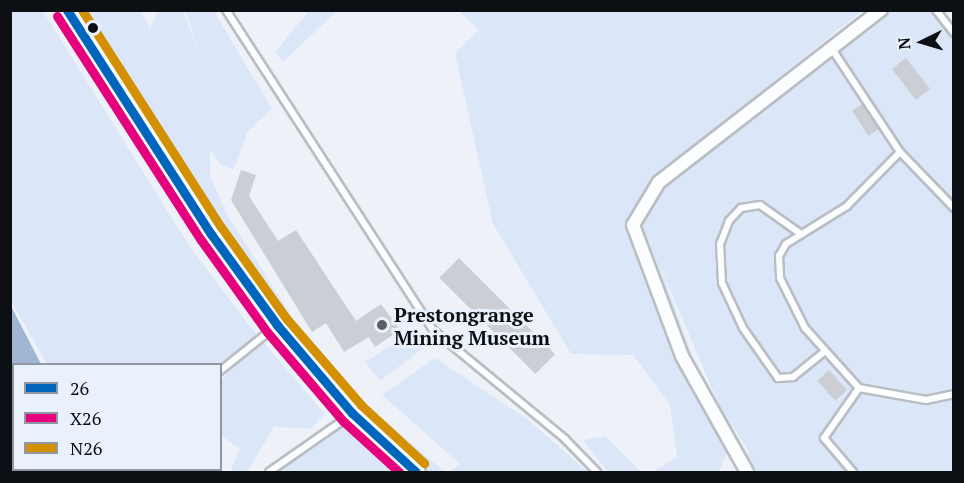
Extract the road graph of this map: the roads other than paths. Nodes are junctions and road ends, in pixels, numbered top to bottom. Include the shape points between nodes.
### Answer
1 (67, 10) edge
2 (226, 10) edge
3 (881, 10) edge
4 (936, 10) edge
5 (954, 33) edge
6 (832, 49) junction
7 (900, 152) junction
8 (954, 208) edge
9 (801, 234) junction
10 (277, 325) junction
11 (823, 353) junction
12 (222, 369) edge
13 (859, 388) junction
14 (954, 394) edge
15 (352, 413) junction
16 (269, 472) edge
17 (416, 472) edge
18 (597, 472) edge
19 (747, 472) edge
20 (853, 472) edge

1 - 10 main road via 204,225
2 - 18 lane via 433,330 572,445
3 - 6 street
4 - 5 lane
6 - 7 lane via 889,128
6 - 19 street via 659,182 633,225 682,356
7 - 8 lane
7 - 9 lane via 847,206
9 - 11 lane via 786,244 778,256 780,278 789,305
9 - 11 lane via 760,205 741,208 729,221 720,244 720,274 743,328 778,378 793,376
10 - 12 lane
10 - 15 main road
11 - 13 lane
13 - 14 lane via 926,400
13 - 20 lane via 824,438
15 - 16 lane
15 - 17 main road

